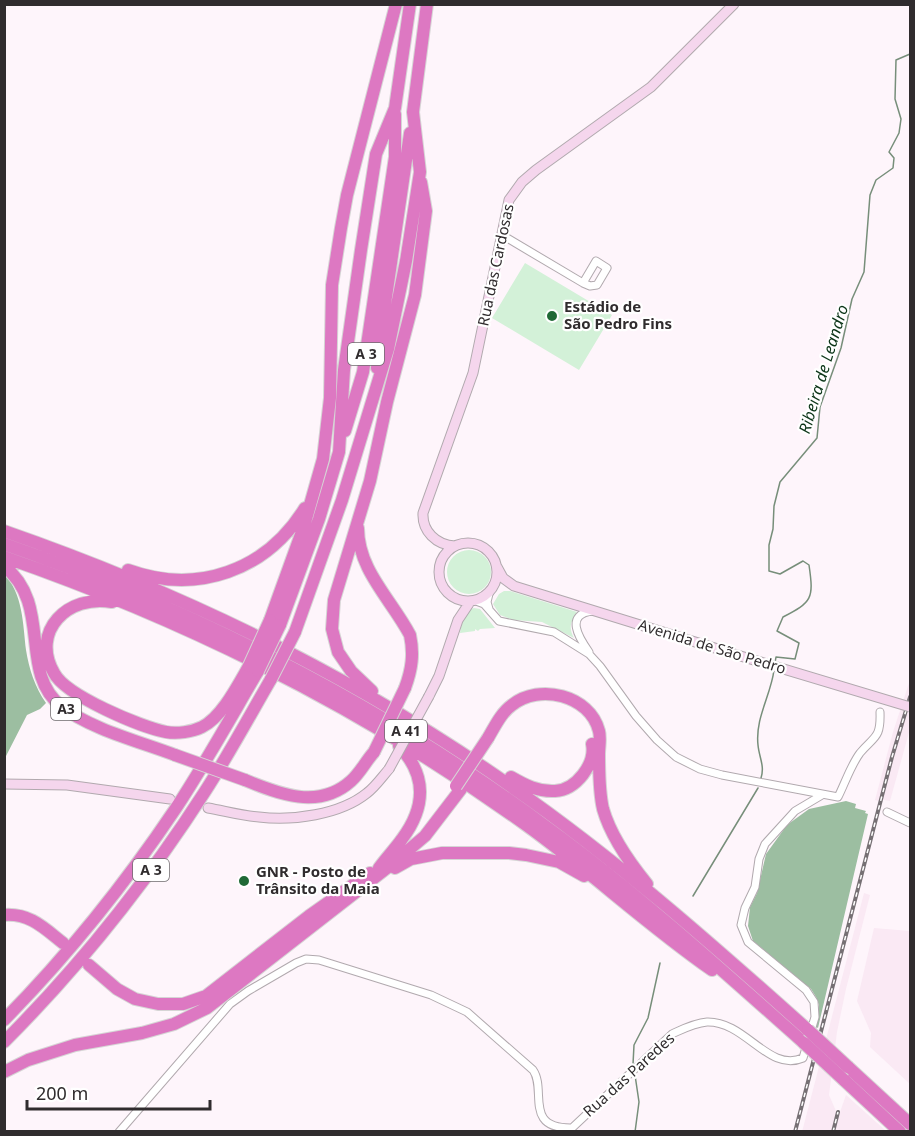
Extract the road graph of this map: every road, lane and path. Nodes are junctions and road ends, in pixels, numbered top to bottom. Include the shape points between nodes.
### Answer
1 (396, 4) edge
2 (410, 4) edge
3 (427, 4) edge
4 (734, 4) edge
5 (395, 108) junction
6 (413, 112) junction
7 (420, 172) junction
8 (502, 236) junction
9 (583, 283) dead end
10 (376, 384) junction
11 (339, 452) junction
12 (317, 483) junction
13 (358, 520) junction
14 (4, 531) edge
15 (437, 541) junction
16 (4, 544) edge
17 (454, 546) junction
18 (4, 557) edge
19 (84, 560) junction
20 (441, 562) junction
21 (4, 566) edge
22 (497, 567) junction
23 (514, 586) junction
24 (491, 591) junction
25 (446, 592) junction
26 (473, 601) junction
27 (144, 610) junction
28 (595, 610) junction
29 (490, 611) junction
30 (275, 623) junction
31 (454, 629) junction
32 (600, 666) junction
33 (253, 669) junction
34 (390, 707) junction
35 (910, 707) edge
36 (880, 712) dead end
37 (372, 725) junction
38 (490, 739) junction
39 (487, 769) junction
40 (4, 784) edge
41 (459, 787) junction
42 (822, 795) junction
43 (170, 799) dead end
44 (208, 808) dead end
45 (887, 812) dead end
46 (910, 823) edge
47 (379, 868) junction
48 (369, 883) junction
49 (616, 894) junction
50 (663, 903) junction
51 (4, 915) edge
52 (63, 943) dead end
53 (89, 965) dead end
54 (757, 1001) junction
55 (4, 1020) edge
56 (4, 1042) edge
57 (4, 1072) edge
58 (910, 1124) edge
59 (119, 1131) edge
60 (900, 1131) edge

1 - 12 highway via 341,228 332,285 330,398
2 - 5 highway, A 3
3 - 6 highway, A 3
4 - 8 street, Rua das Cardosas via 651,87 522,182 509,200
5 - 11 highway, A 3 via 395,157 363,372
5 - 11 highway, A 3 via 374,165 344,370
6 - 7 highway, A 3
6 - 10 highway, A 3
7 - 10 highway, A 3 via 404,272 388,349
7 - 13 highway via 426,211 415,295
8 - 9 street
8 - 15 street, Rua das Cardosas via 473,373 423,513 425,528
10 - 56 highway, A 3, bridge via 342,500 295,632 271,679 206,790 143,882 74,968
11 - 30 highway, A 3 via 319,519
12 - 19 highway via 283,538 258,558 220,574 193,580 166,579 106,562
12 - 30 highway
13 - 21 highway, A3, bridge via 363,559 410,635 411,672 374,752 353,780 322,797 293,797 109,730 60,705 46,688 37,660 30,600 20,581
13 - 34 highway via 334,600 332,629 338,652 351,671
14 - 19 highway, A 41
15 - 17 street
15 - 20 street, Rua das Cardosas
16 - 54 highway, A 41 via 109,582 197,620 311,676 399,727 577,850
17 - 20 street
17 - 22 street via 481,546 494,558
18 - 27 highway
19 - 34 highway, A 41 via 255,634
20 - 25 street via 439,574
22 - 23 street
22 - 24 street
23 - 24 street, Avenida de São Pedro
23 - 28 street, Avenida de São Pedro
24 - 26 street
24 - 29 street via 487,602
25 - 26 street via 457,599
25 - 31 street via 454,607
26 - 29 street
26 - 31 street via 461,613
27 - 33 highway via 100,600 86,601 67,609 56,620 48,638 48,658 67,689 150,728 184,732 202,727 215,717
27 - 37 highway via 243,655
28 - 32 street via 581,615 576,632
28 - 35 street, Avenida de São Pedro, bridge
29 - 32 street via 506,624 554,632 589,654
30 - 33 highway, bridge
31 - 44 street, bridge via 429,696 389,769 368,793 345,807 303,816 260,818
32 - 42 street via 636,716 676,757 722,775
33 - 55 highway, A 3 via 189,788 148,849 82,936
34 - 39 highway, A 41
36 - 42 street via 876,739 860,754 838,797
37 - 47 highway via 411,758 420,790 411,826
37 - 49 highway via 481,794
38 - 39 highway via 519,708 545,700 562,703 579,713 590,729 594,751 586,771 572,785 557,791 537,790 502,772
38 - 41 highway, bridge
38 - 50 highway via 504,711 528,696 564,696 585,709 599,731 604,809 622,850
39 - 50 highway, A 41
40 - 43 street via 67,785
41 - 47 highway via 420,832
41 - 48 highway via 425,836
42 - 59 street, Rua das Paredes via 795,811 765,844 741,925 748,942 806,990 814,1002 815,1017 803,1058 792,1062 775,1059 738,1030 709,1022 691,1025 672,1034 572,1128 556,1126 538,1110 536,1075 467,1012 431,995 306,959 258,984 230,1005
45 - 46 street
47 - 53 highway via 309,916 206,996 183,1004 135,999
48 - 49 highway via 411,859 442,853 509,853 559,862
48 - 57 highway via 207,1008 174,1024 75,1045
49 - 54 highway via 699,961
50 - 58 highway, A 41, bridge
51 - 52 highway via 32,918
54 - 60 highway, A 41, bridge

